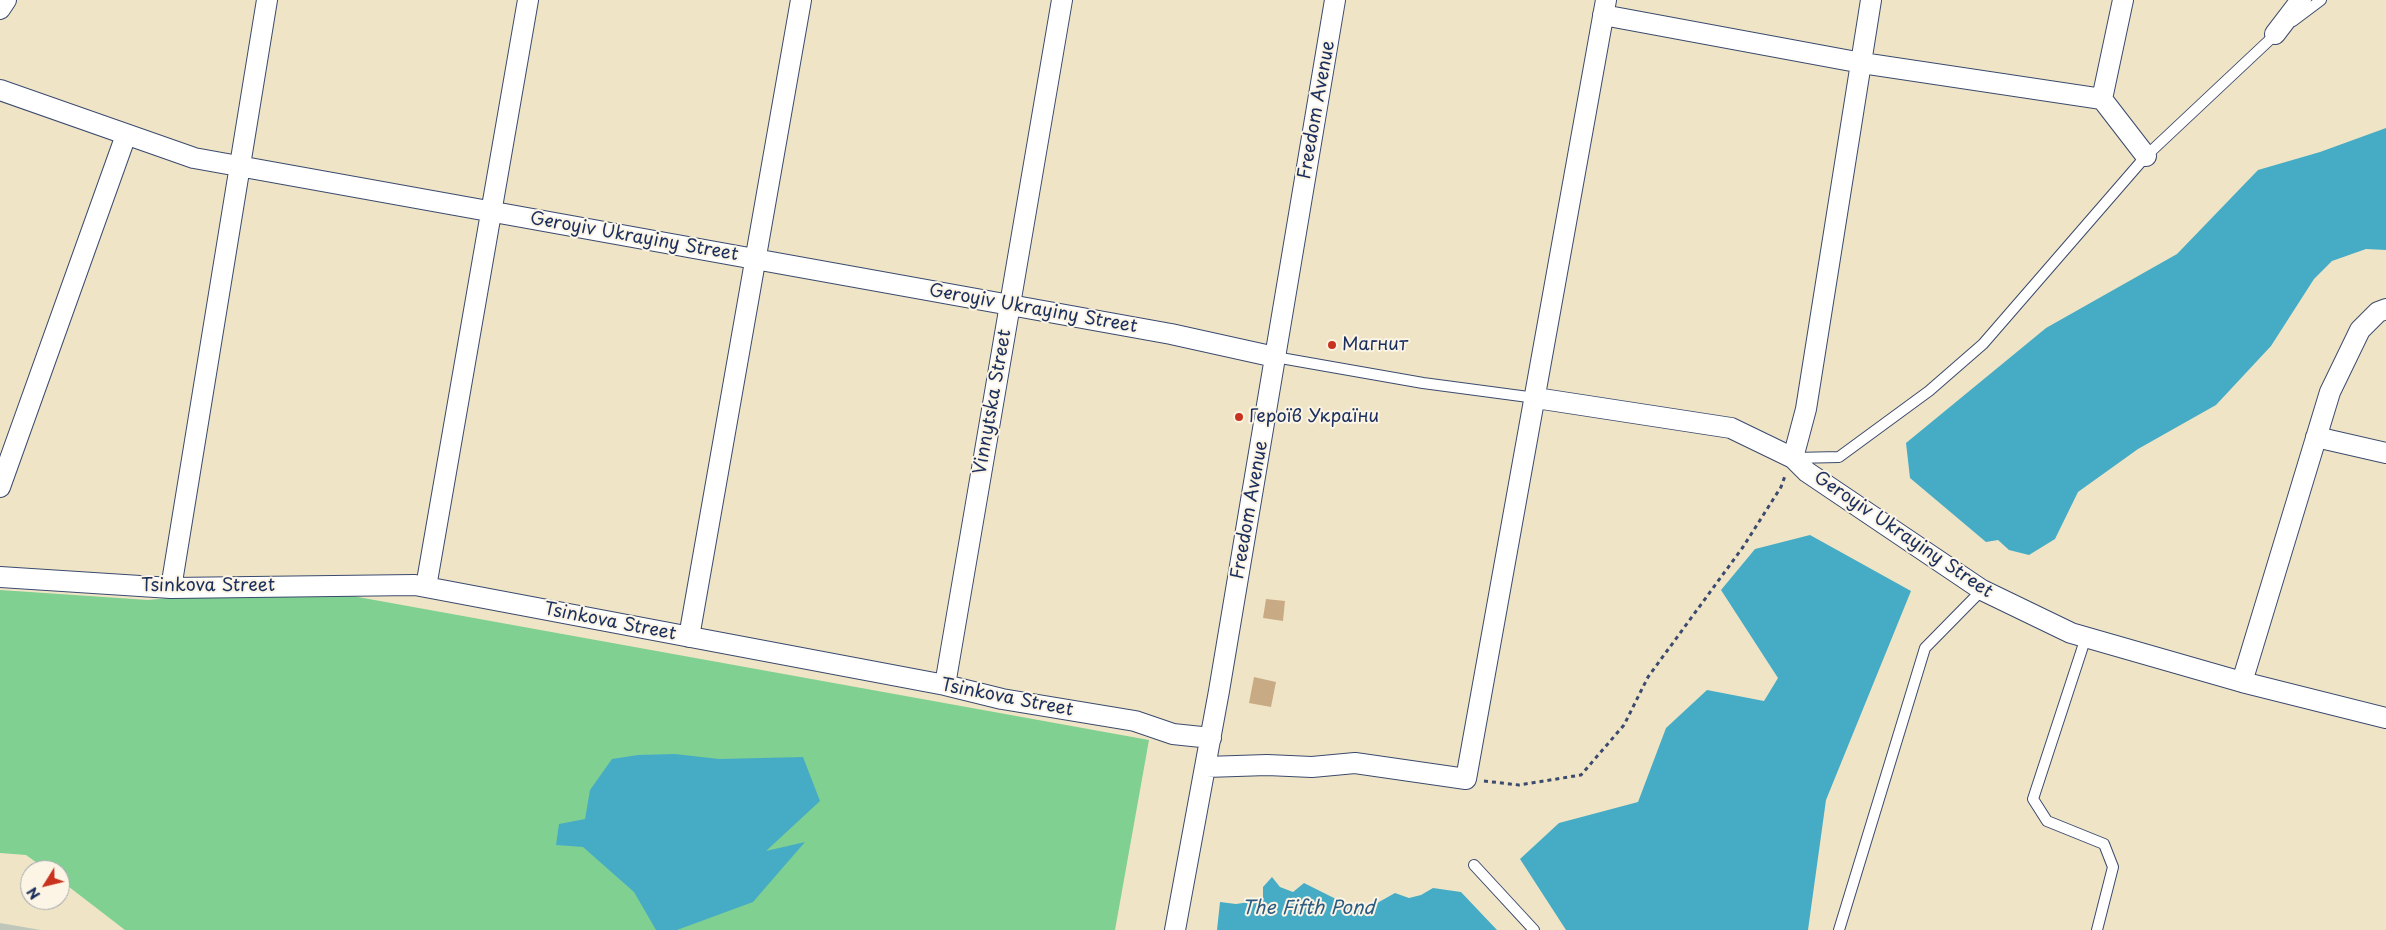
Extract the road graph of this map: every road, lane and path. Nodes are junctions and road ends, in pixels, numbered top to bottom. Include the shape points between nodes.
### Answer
1 (6, 0) edge
2 (267, 0) edge
3 (528, 0) edge
4 (801, 0) edge
5 (1062, 0) edge
6 (1335, 0) edge
7 (1871, 0) edge
8 (2124, 0) edge
9 (2301, 0) edge
10 (2321, 0) edge
11 (1604, 8) edge
12 (0, 9) edge
13 (2275, 34) junction
14 (1862, 63) junction
15 (0, 90) edge
16 (2102, 99) junction
17 (126, 135) junction
18 (2146, 156) junction
19 (240, 166) junction
20 (492, 212) junction
21 (755, 259) junction
22 (1009, 304) junction
23 (2386, 309) edge
24 (1275, 357) junction
25 (1536, 398) junction
26 (2316, 437) junction
27 (2386, 453) edge
28 (1792, 458) junction
29 (0, 488) edge
30 (0, 577) edge
31 (426, 587) junction
32 (171, 588) junction
33 (1982, 590) junction
34 (689, 637) junction
35 (2086, 637) junction
36 (2242, 682) junction
37 (945, 685) junction
38 (2386, 718) edge
39 (1211, 738) junction
40 (1206, 768) junction
41 (1466, 779) junction
42 (1474, 865) dead end
43 (1175, 930) edge
44 (1534, 930) edge
45 (1839, 930) edge
46 (2097, 930) edge

1 - 12 street
2 - 19 street
3 - 20 street
4 - 21 street
5 - 22 street, Vinnytska Street
6 - 24 street, Freedom Avenue
7 - 14 street
8 - 16 street
9 - 13 street
10 - 13 lane
11 - 14 street
11 - 25 street
13 - 18 lane
14 - 16 street
14 - 28 street via 1806,409
15 - 17 street, Geroyiv Ukrayiny Street
16 - 18 street
17 - 19 street, Geroyiv Ukrayiny Street via 194,158
17 - 29 street
18 - 28 lane via 1983,344 1929,391 1839,457
19 - 20 street, Geroyiv Ukrayiny Street
19 - 32 street
20 - 21 street, Geroyiv Ukrayiny Street
20 - 31 street
21 - 22 street, Geroyiv Ukrayiny Street
21 - 34 street
22 - 24 street, Geroyiv Ukrayiny Street
22 - 37 street, Vinnytska Street
23 - 26 street via 2378,312 2360,330 2330,392
24 - 25 lane via 1423,383
24 - 39 street, Freedom Avenue
25 - 28 street, Geroyiv Ukrayiny Street via 1731,428
25 - 41 street
26 - 27 street
26 - 36 street
28 - 33 street, Geroyiv Ukrayiny Street via 1807,472
28 - 41 path via 1781,487 1743,547 1648,677 1624,725 1581,775 1519,785
30 - 32 street, Tsinkova Street
31 - 32 street, Tsinkova Street
31 - 34 street, Tsinkova Street
33 - 35 street, Geroyiv Ukrayiny Street via 2071,633
33 - 45 lane via 1924,648
34 - 37 street, Tsinkova Street
35 - 36 street, Geroyiv Ukrayiny Street
35 - 46 lane via 2033,799 2047,821 2104,844 2113,867
36 - 38 street, Geroyiv Ukrayiny Street
37 - 39 street, Tsinkova Street via 1002,699 1135,721 1174,734
39 - 40 street, Freedom Avenue
40 - 41 street via 1312,767 1355,763
40 - 43 street, Freedom Avenue
42 - 44 lane

